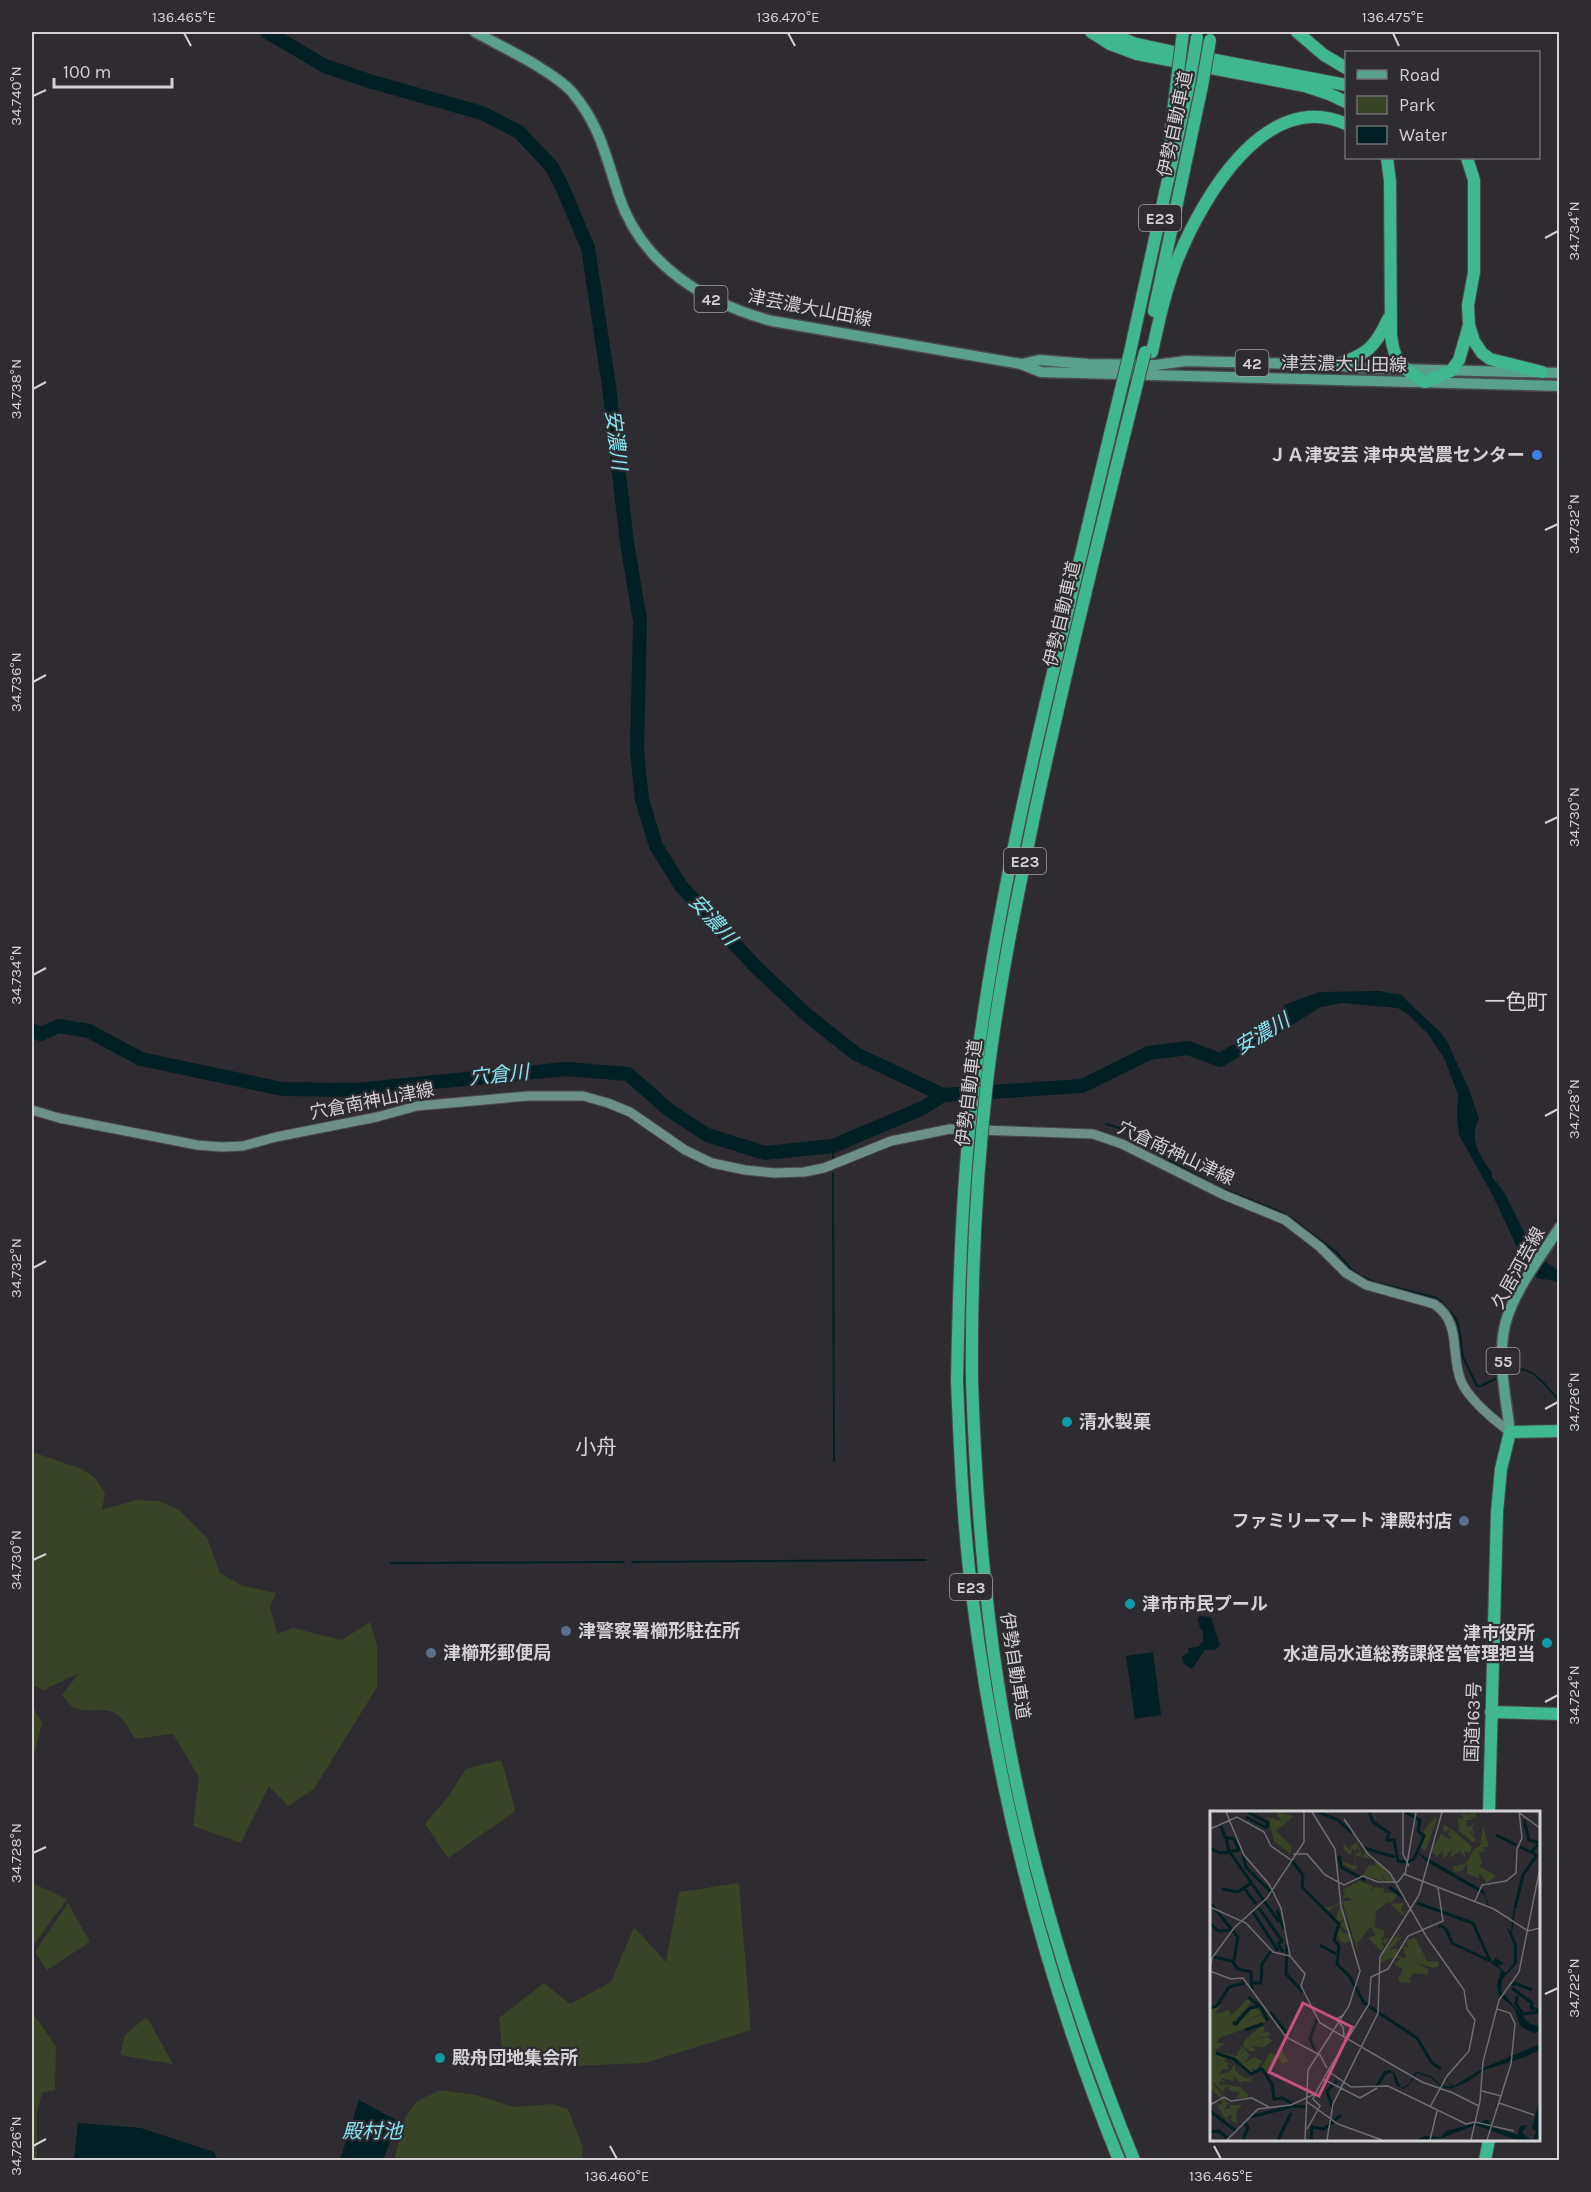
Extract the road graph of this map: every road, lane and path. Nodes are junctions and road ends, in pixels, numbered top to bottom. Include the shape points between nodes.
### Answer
1 (475, 32) edge
2 (1091, 32) edge
3 (1108, 32) edge
4 (1183, 32) edge
5 (1297, 32) edge
6 (1198, 34) edge
7 (1211, 36) edge
8 (1345, 67) edge
9 (1183, 82) junction
10 (1345, 85) edge
11 (1345, 101) edge
12 (1345, 123) edge
13 (1379, 159) edge
14 (1387, 159) edge
15 (1467, 159) edge
16 (1390, 181) junction
17 (1390, 314) junction
18 (1469, 325) junction
19 (1148, 352) junction
20 (1022, 364) junction
21 (1336, 365) junction
22 (1404, 369) junction
23 (1450, 371) junction
24 (1542, 372) junction
25 (1560, 373) edge
26 (1425, 382) junction
27 (1560, 386) edge
28 (32, 1110) edge
29 (1560, 1227) edge
30 (1560, 1431) edge
31 (1509, 1432) junction
32 (1491, 1712) junction
33 (1560, 1714) edge
34 (1489, 1811) edge
35 (1489, 2141) edge
36 (1119, 2160) edge
37 (1134, 2160) edge
38 (1485, 2160) edge

1 - 20 main road, 津芸濃大山田線 / 42 via 547,72 570,90 600,138 620,198 636,231 670,270 703,294 734,310 772,321
2 - 11 highway via 1137,54 1305,86
3 - 10 highway via 1154,48
4 - 9 highway, bridge
5 - 8 highway via 1324,56
6 - 9 highway, 伊勢自動車道, bridge
7 - 19 highway, 伊勢自動車道 / E23, bridge
9 - 36 highway, 伊勢自動車道 / E23, bridge via 1159,222 1005,887 974,1078 960,1276 957,1381 961,1457 972,1592 991,1723 1030,1897 1057,1989
12 - 19 highway via 1313,116 1292,120 1268,131 1235,163 1210,197 1178,258
13 - 16 highway
14 - 16 highway
15 - 18 highway via 1474,180 1474,272
16 - 17 highway
17 - 21 highway via 1369,351
17 - 22 highway via 1392,348
18 - 23 highway via 1459,360
18 - 24 highway via 1478,348 1490,359
19 - 37 highway, 伊勢自動車道 / E23, bridge via 1104,515 1018,890 988,1079 972,1298 974,1456 985,1590 1017,1786 1070,1985
20 - 21 main road, 津芸濃大山田線 / 42 via 1039,360 1088,364
20 - 26 main road, 津芸濃大山田線 / 42 via 1041,372 1084,374
21 - 22 main road, 津芸濃大山田線 / 42
22 - 23 main road, 津芸濃大山田線 / 42
22 - 26 highway
23 - 24 main road, 津芸濃大山田線 / 42
23 - 26 highway
24 - 25 main road, 津芸濃大山田線 / 42
26 - 27 main road, 津芸濃大山田線 / 42
28 - 31 main road, 穴倉南神山津線 via 197,1145 225,1147 417,1106 528,1096 583,1096 630,1112 712,1163 775,1173 824,1168 891,1141 950,1129 1093,1134 1285,1220 1346,1273 1366,1284 1440,1308 1451,1321 1462,1384
29 - 31 main road, 久居河芸線 / 55 via 1511,1306 1505,1326 1502,1355
30 - 31 highway
31 - 32 highway, 国道163号 via 1497,1512
32 - 33 highway
32 - 34 highway, 国道163号
35 - 38 highway

